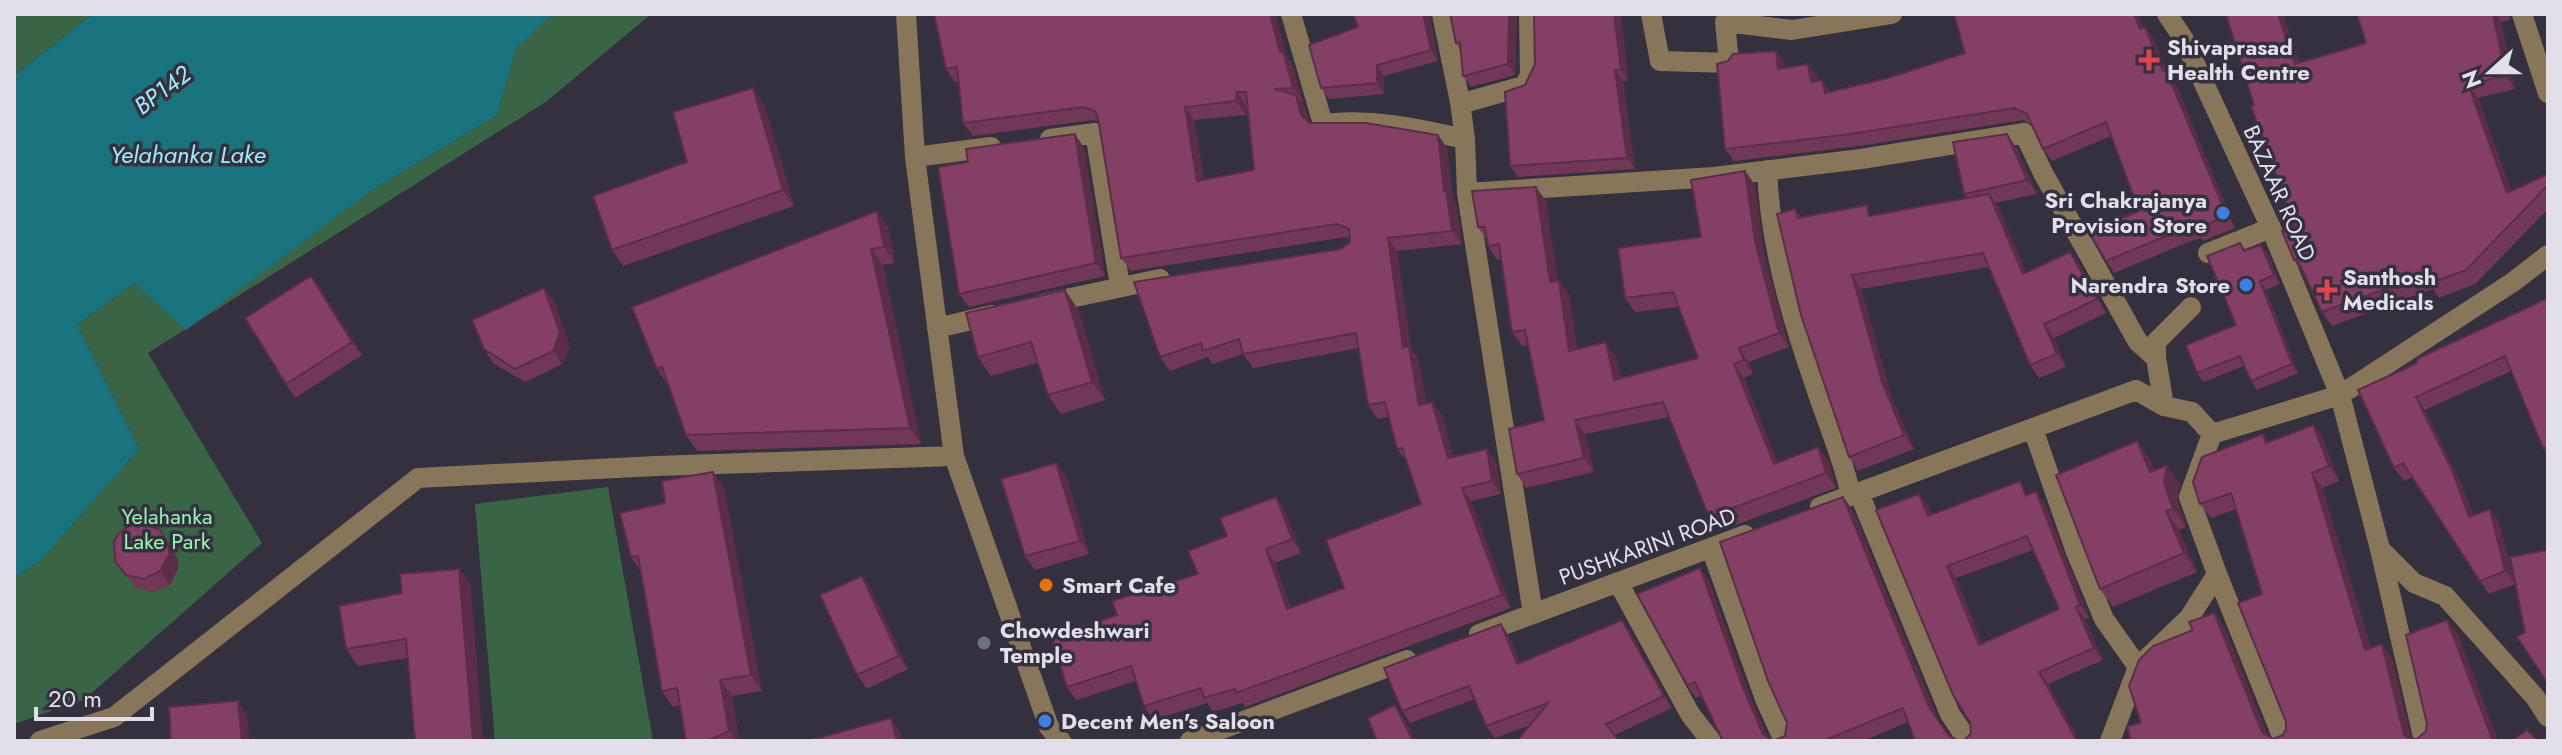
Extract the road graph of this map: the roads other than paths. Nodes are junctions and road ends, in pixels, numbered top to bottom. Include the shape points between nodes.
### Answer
1 (906, 14) edge
2 (1291, 14) edge
3 (1442, 14) edge
4 (1529, 14) edge
5 (1651, 14) edge
6 (1892, 14) edge
7 (2167, 14) edge
8 (2522, 14) edge
9 (2548, 93) edge
10 (1460, 102) junction
11 (1465, 139) junction
12 (1035, 141) edge
13 (1005, 145) edge
14 (915, 157) junction
15 (1767, 170) junction
16 (1467, 193) junction
17 (2271, 228) junction
18 (2208, 253) edge
19 (2548, 255) edge
20 (1181, 276) edge
21 (1120, 286) junction
22 (2191, 307) dead end
23 (937, 328) junction
24 (2156, 358) junction
25 (2340, 395) junction
26 (2164, 406) junction
27 (2033, 429) junction
28 (2212, 434) junction
29 (954, 456) junction
30 (1855, 494) junction
31 (1795, 517) edge
32 (1767, 527) edge
33 (1711, 548) junction
34 (2380, 549) junction
35 (2217, 574) junction
36 (1618, 582) junction
37 (1533, 614) junction
38 (1459, 641) edge
39 (1429, 653) edge
40 (2138, 667) junction
41 (2548, 717) edge
42 (2113, 739) edge
43 (40, 741) edge
44 (1061, 741) edge
45 (1190, 741) edge
46 (1711, 741) edge
47 (1784, 741) edge
48 (1968, 741) edge
49 (2284, 741) edge
50 (2424, 741) edge

1 - 14 street
2 - 11 street via 1323,124 1390,123
3 - 10 street
4 - 10 street via 1530,75 1524,86
5 - 6 street via 1660,61 1729,63 1725,22 1792,30
7 - 17 street, BAZAAR ROAD
8 - 9 street
10 - 11 street
11 - 16 street
12 - 21 street via 1095,133
13 - 14 street
14 - 23 street
15 - 16 street
15 - 24 street via 2024,133 2138,342
15 - 30 street via 1775,250 1806,360
16 - 37 street
17 - 18 street
17 - 25 street, BAZAAR ROAD
19 - 25 street
20 - 21 street
21 - 23 street
22 - 24 street via 2156,342
23 - 29 street
24 - 26 street
25 - 28 street
25 - 34 street, BAZAAR ROAD
26 - 27 street via 2136,390
26 - 28 street via 2192,412
27 - 30 street
27 - 40 street via 2104,619
28 - 35 street via 2189,497
29 - 43 street via 418,478 114,717
29 - 44 street via 1049,727
30 - 31 street
30 - 48 street via 1950,714
32 - 33 street, PUSHKARINI ROAD
33 - 36 street, PUSHKARINI ROAD
33 - 47 street
34 - 41 street via 2414,583 2445,596
34 - 50 street, BAZAAR ROAD
35 - 40 street via 2189,618
35 - 49 street
36 - 37 street, PUSHKARINI ROAD
36 - 46 street via 1690,714
37 - 38 street, PUSHKARINI ROAD
39 - 45 street
40 - 42 street

